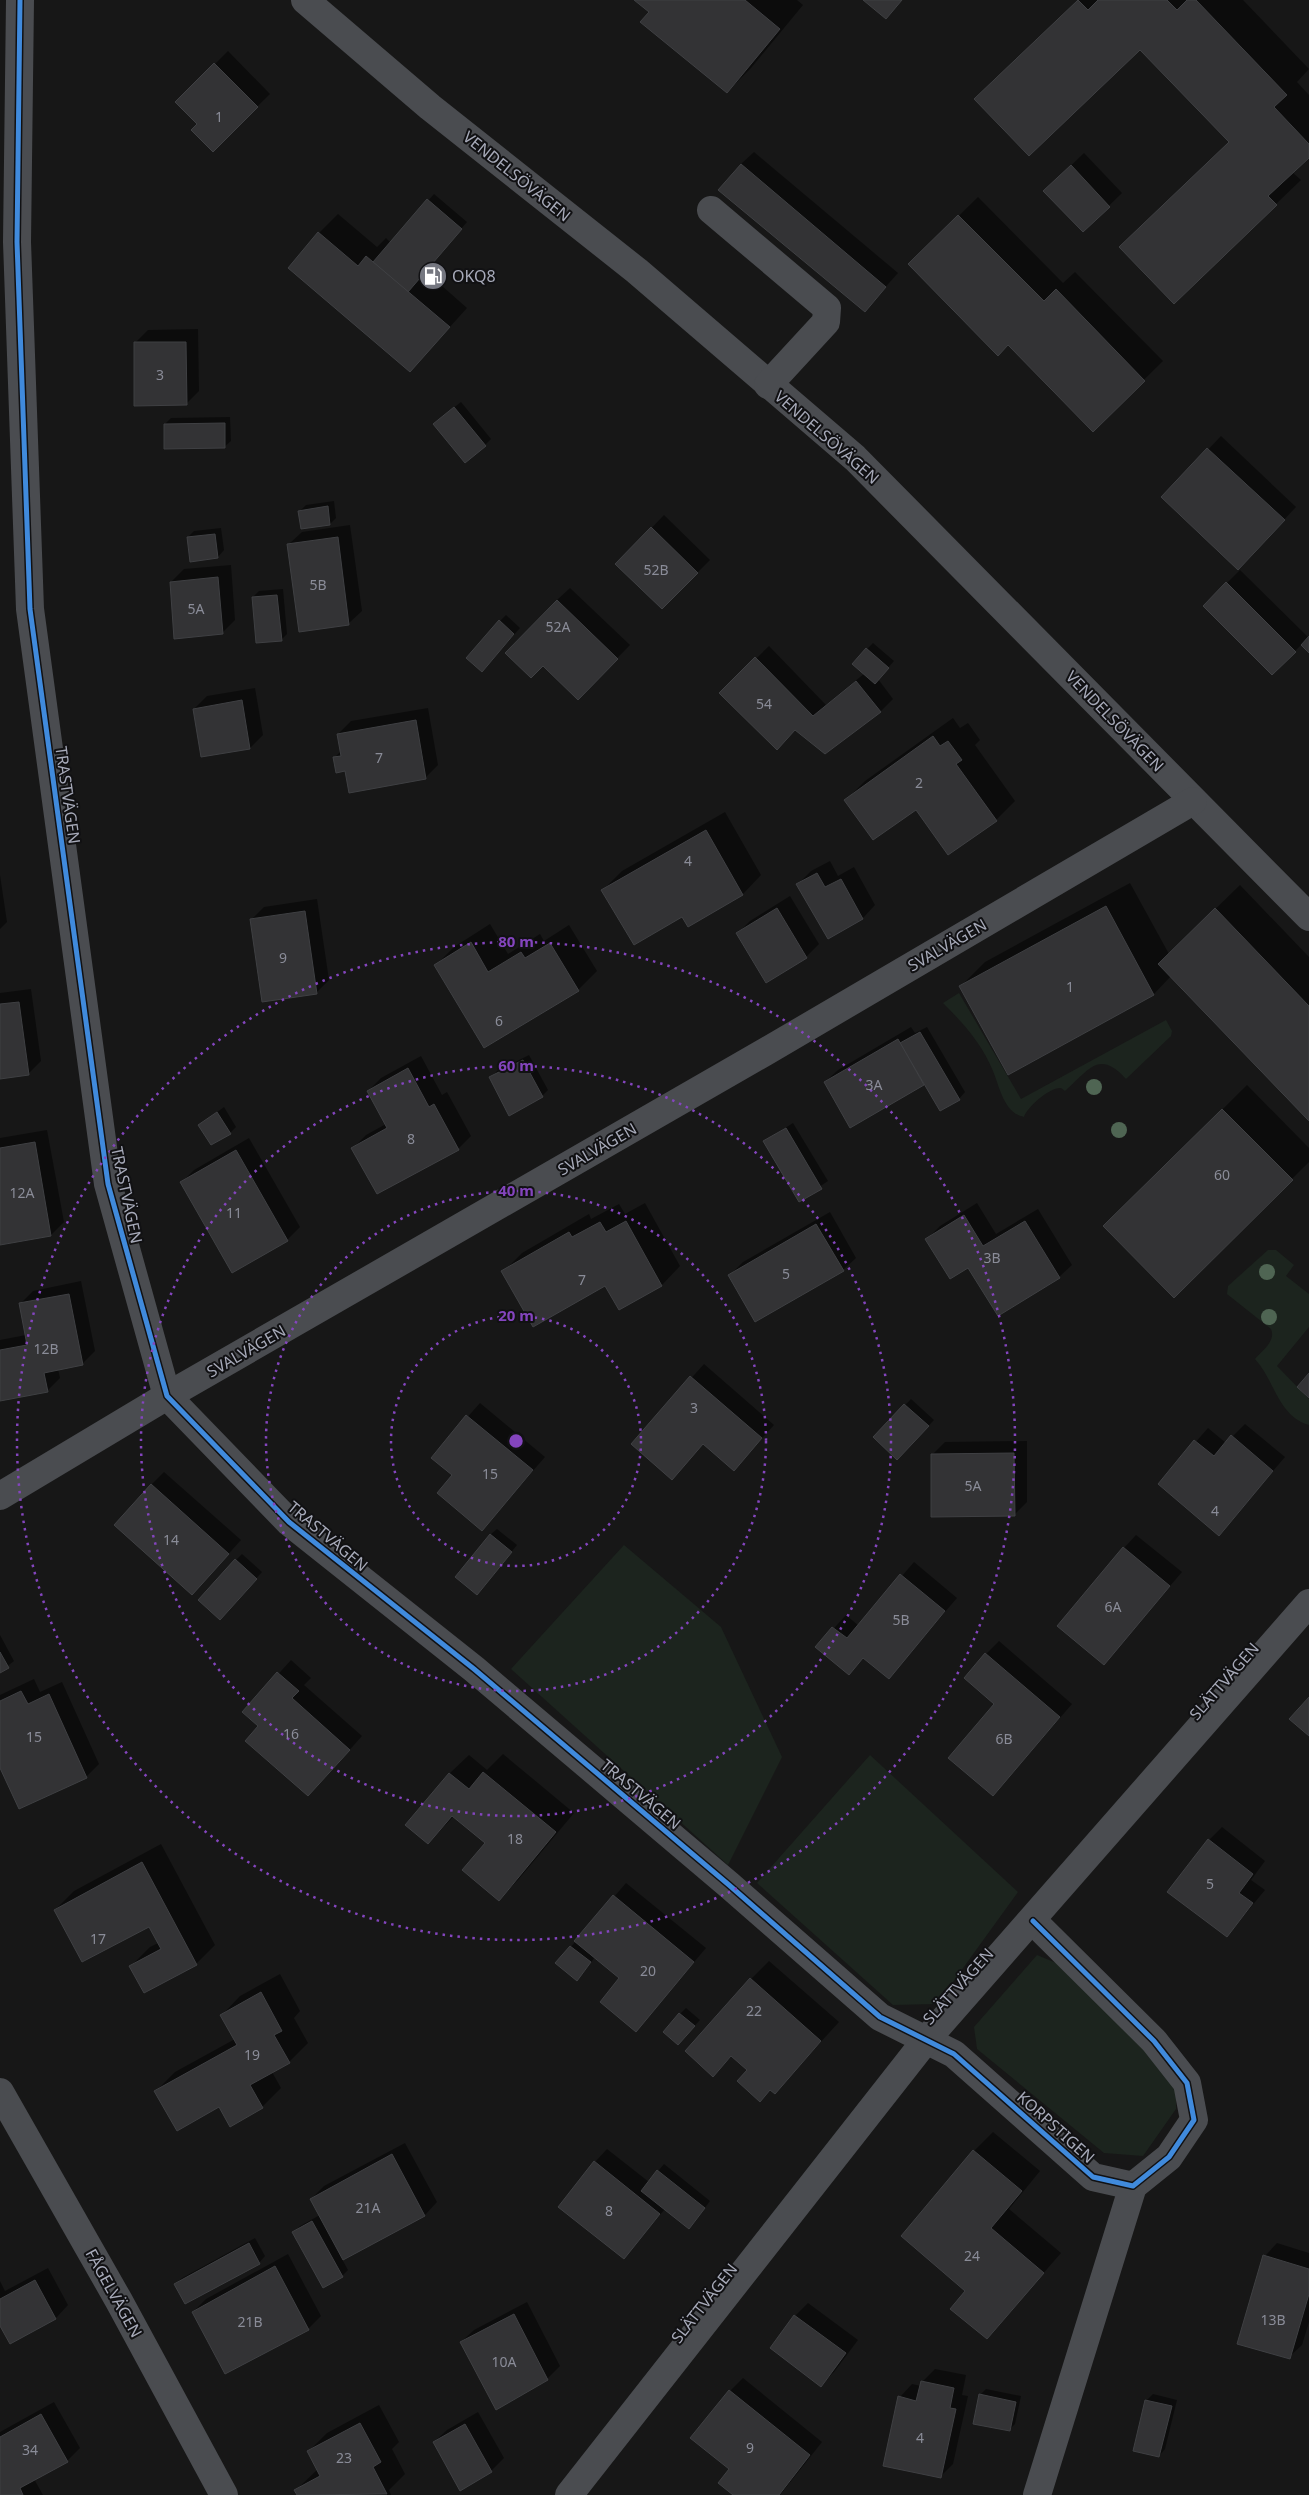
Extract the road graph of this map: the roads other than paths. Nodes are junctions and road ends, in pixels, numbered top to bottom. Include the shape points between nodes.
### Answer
1 (20, 0) edge
2 (304, 0) edge
3 (711, 210) dead end
4 (768, 385) junction
5 (1193, 800) junction
6 (1309, 917) edge
7 (167, 1396) junction
8 (0, 1496) edge
9 (1309, 1602) edge
10 (1033, 1921) junction
11 (926, 2040) junction
12 (0, 2092) edge
13 (1133, 2186) junction
14 (224, 2495) edge
15 (569, 2495) edge
16 (1037, 2495) edge

1 - 7 street, TRASTVÄGEN via 17,242 30,609 108,1184
2 - 4 street, VENDELSÖVÄGEN via 430,107 637,271
3 - 4 street via 828,308 826,322
4 - 5 street, VENDELSÖVÄGEN via 855,458
5 - 6 street, VENDELSÖVÄGEN
5 - 7 street, SVALVÄGEN via 765,1052
7 - 8 street, SVALVÄGEN
7 - 11 street, TRASTVÄGEN via 289,1522 474,1669 880,2017
9 - 10 street, SLÄTTVÄGEN
10 - 11 street, SLÄTTVÄGEN
10 - 13 street via 1154,2041 1187,2084 1194,2120 1169,2157
11 - 13 street, KORPSTIGEN via 954,2054 1093,2177
11 - 15 street, SLÄTTVÄGEN
12 - 14 street, FÅGELVÄGEN
13 - 16 street

